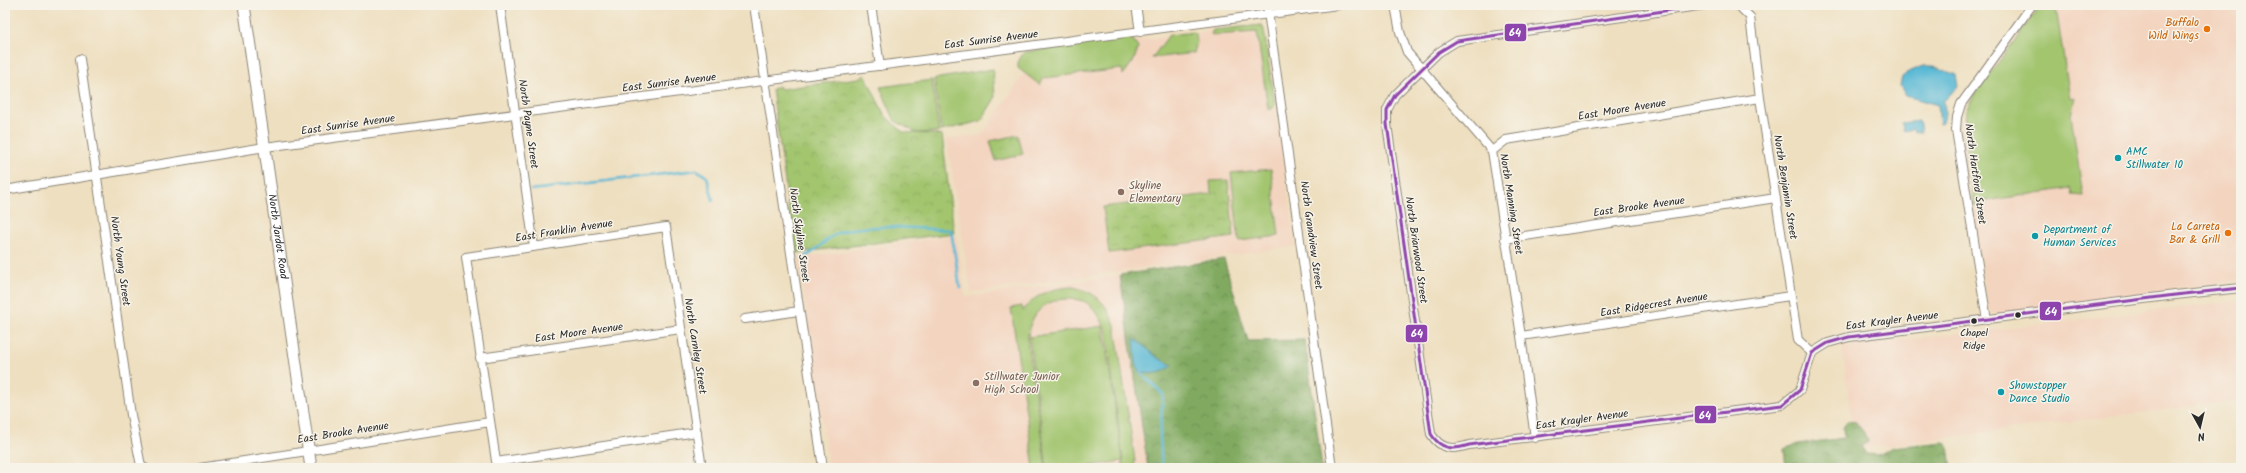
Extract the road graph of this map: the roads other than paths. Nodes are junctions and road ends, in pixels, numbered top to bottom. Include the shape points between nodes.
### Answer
1 (244, 5) edge
2 (500, 5) edge
3 (754, 5) edge
4 (871, 5) edge
5 (1136, 5) edge
6 (1267, 5) edge
7 (1338, 5) edge
8 (1395, 5) edge
9 (1706, 5) edge
10 (1735, 5) edge
11 (2032, 5) edge
12 (1268, 15) junction
13 (1140, 32) junction
14 (80, 59) dead end
15 (880, 66) junction
16 (1423, 69) junction
17 (765, 81) junction
18 (1760, 98) junction
19 (516, 114) junction
20 (265, 147) junction
21 (1492, 151) junction
22 (96, 175) junction
23 (5, 190) edge
24 (1776, 198) junction
25 (666, 227) joint
26 (1505, 239) junction
27 (534, 247) junction
28 (2241, 288) edge
29 (1790, 296) junction
30 (799, 311) junction
31 (744, 319) dead end
32 (1987, 320) junction
33 (682, 329) junction
34 (1521, 336) junction
35 (1812, 353) junction
36 (480, 358) junction
37 (490, 422) junction
38 (697, 432) junction
39 (1535, 438) junction
40 (1440, 445) joint
41 (308, 449) junction
42 (497, 465) edge
43 (143, 467) edge
44 (200, 468) edge
45 (311, 468) edge
46 (702, 468) edge
47 (823, 468) edge
48 (1332, 468) edge

1 - 20 street, North Jardot Road
2 - 19 street, North Payne Street
3 - 17 street, North Skyline Street
4 - 15 street
5 - 13 street
6 - 12 street, North Grandview Street
7 - 12 street, East Sunrise Avenue
8 - 16 street, North Manning Street via 1407,52
9 - 16 street via 1457,41 1439,52
10 - 18 street, North Benjamin Street via 1750,17
11 - 32 street, North Hartford Street via 1961,104 1957,117 1956,130
12 - 13 street, East Sunrise Avenue
12 - 48 street, North Grandview Street
13 - 15 street, East Sunrise Avenue
14 - 22 street, North Young Street
15 - 17 street, East Sunrise Avenue
16 - 21 street, North Manning Street
16 - 40 street, North Briarwood Street via 1395,95 1388,110 1387,124 1432,434
17 - 19 street, East Sunrise Avenue
17 - 30 street, North Skyline Street
18 - 21 street, East Moore Avenue via 1506,140
18 - 24 street, North Benjamin Street
19 - 20 street, East Sunrise Avenue
19 - 27 street, North Payne Street
20 - 22 street, East Sunrise Avenue
20 - 41 street, North Jardot Road
21 - 26 street, North Manning Street
22 - 23 street, East Sunrise Avenue
22 - 43 street, North Young Street via 131,415
24 - 26 street, East Brooke Avenue
24 - 29 street, North Benjamin Street
25 - 27 street, East Franklin Avenue
25 - 33 street, North Carnley Street
26 - 34 street, North Manning Street
27 - 36 street, East Franklin Avenue via 466,257
28 - 32 street, East Krayler Avenue
29 - 34 street, East Ridgecrest Avenue
29 - 35 street, North Benjamin Street via 1798,340
30 - 31 street
30 - 47 street, North Skyline Street
32 - 35 street, East Krayler Avenue via 1849,337 1828,343
33 - 36 street, East Moore Avenue
33 - 38 street, North Carnley Street
34 - 39 street, North Manning Street
35 - 39 street, East Krayler Avenue via 1800,390 1782,405
36 - 37 street
37 - 41 street, East Brooke Avenue
37 - 42 street
38 - 42 street
38 - 46 street, North Carnley Street
39 - 40 street, East Krayler Avenue via 1457,449 1448,449
41 - 44 street, East Brooke Avenue
41 - 45 street, North Jardot Road

